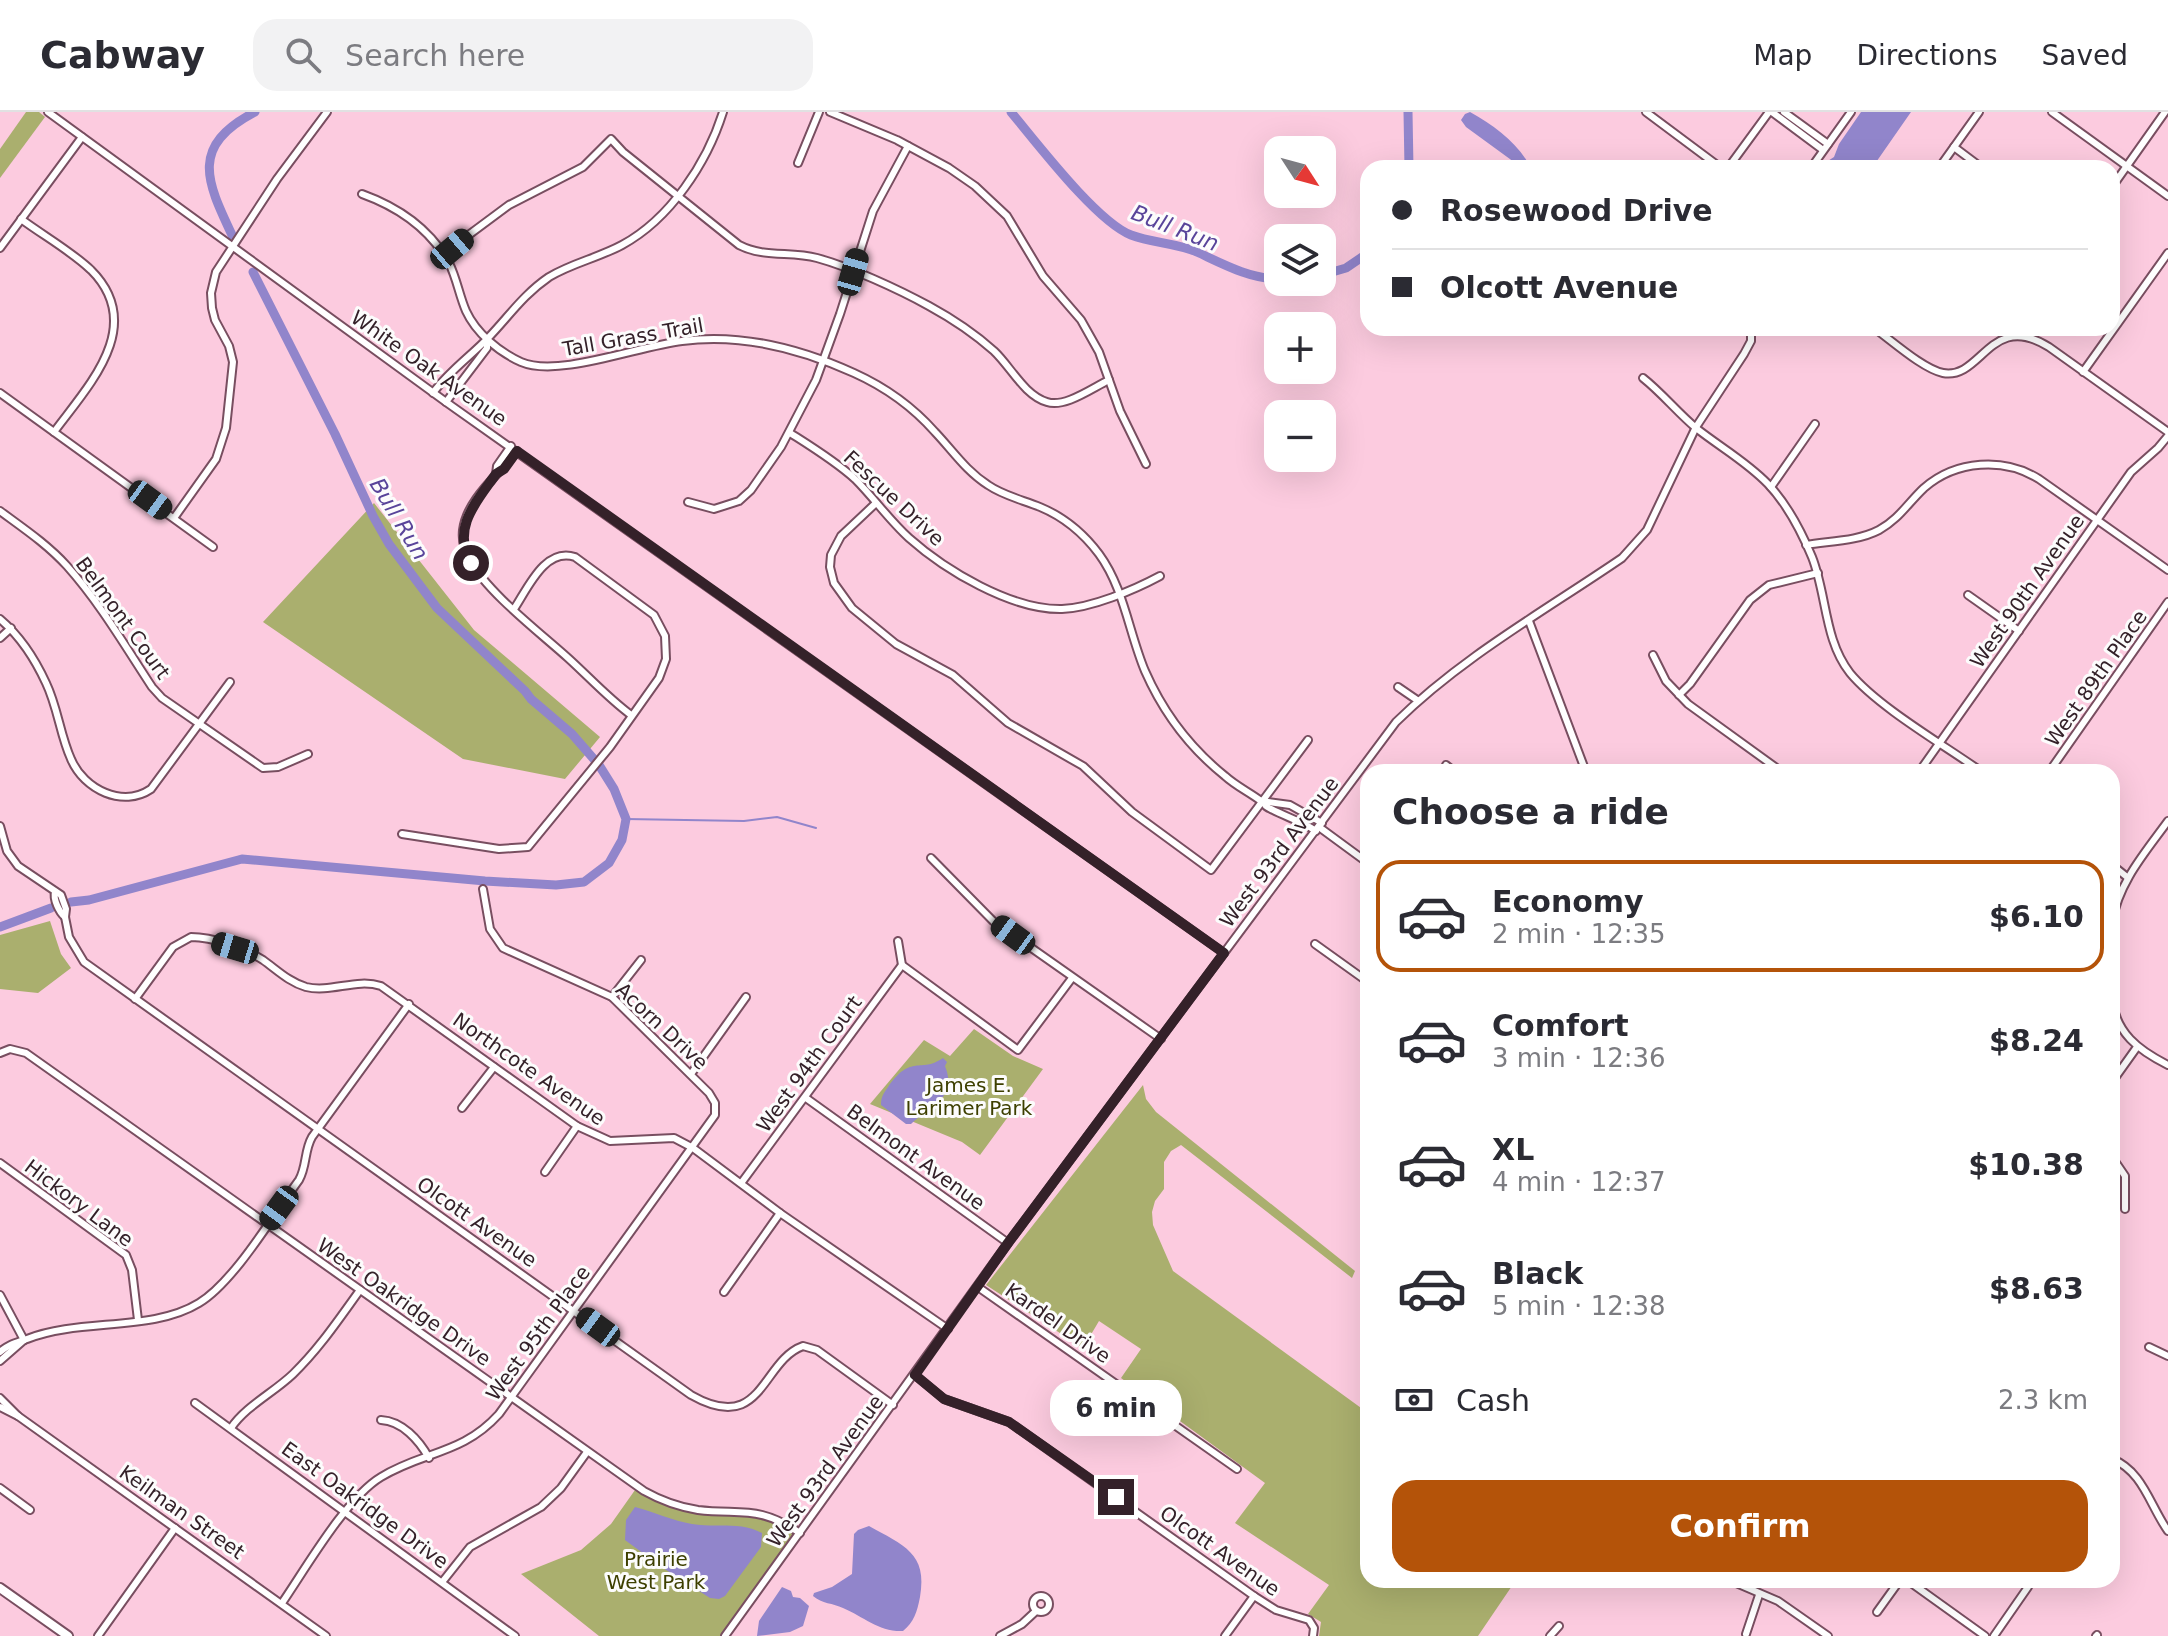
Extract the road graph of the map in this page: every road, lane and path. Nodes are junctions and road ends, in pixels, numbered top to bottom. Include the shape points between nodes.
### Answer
1 (48, 112) edge
2 (327, 112) edge
3 (723, 112) edge
4 (819, 112) edge
5 (830, 112) edge
6 (1646, 112) edge
7 (1666, 112) edge
8 (1771, 112) edge
9 (1784, 112) edge
10 (1851, 112) edge
11 (1979, 112) edge
12 (2052, 112) edge
13 (2165, 112) edge
14 (1659, 122) junction
15 (82, 137) junction
16 (908, 146) junction
17 (1826, 147) junction
18 (1954, 147) junction
19 (1710, 160) edge
20 (1734, 160) edge
21 (1817, 160) edge
22 (1945, 160) edge
23 (1971, 160) edge
24 (2119, 160) edge
25 (2120, 161) edge
26 (798, 163) dead end
27 (2127, 166) junction
28 (2120, 176) edge
29 (362, 194) dead end
30 (677, 195) junction
31 (2168, 196) edge
32 (21, 219) junction
33 (232, 246) junction
34 (0, 248) edge
35 (2168, 253) edge
36 (443, 254) junction
37 (853, 272) junction
38 (2120, 320) edge
39 (1751, 336) edge
40 (1886, 336) edge
41 (2109, 336) edge
42 (487, 339) junction
43 (824, 360) junction
44 (2083, 372) junction
45 (1643, 378) dead end
46 (1109, 380) junction
47 (0, 393) edge
48 (433, 393) junction
49 (446, 402) junction
50 (1815, 424) dead end
51 (1696, 427) junction
52 (54, 432) junction
53 (790, 433) junction
54 (2168, 434) edge
55 (514, 448) junction
56 (1146, 464) dead end
57 (1771, 487) junction
58 (688, 502) dead end
59 (876, 503) junction
60 (0, 511) edge
61 (174, 518) junction
62 (2097, 519) junction
63 (1806, 545) junction
64 (213, 547) dead end
65 (2168, 570) edge
66 (1818, 573) junction
67 (1160, 576) dead end
68 (1119, 594) junction
69 (1968, 595) dead end
70 (2168, 602) edge
71 (514, 609) junction
72 (0, 619) edge
73 (1529, 621) junction
74 (11, 628) junction
75 (2019, 631) junction
76 (0, 638) edge
77 (1653, 655) dead end
78 (230, 682) dead end
79 (1398, 687) dead end
80 (1679, 695) junction
81 (1417, 700) junction
82 (631, 715) junction
83 (199, 725) junction
84 (1308, 740) dead end
85 (1940, 743) junction
86 (308, 754) dead end
87 (1365, 764) edge
88 (1583, 764) edge
89 (1771, 764) edge
90 (1925, 764) edge
91 (1970, 764) edge
92 (2055, 764) edge
93 (1360, 771) edge
94 (1261, 801) junction
95 (2168, 821) edge
96 (0, 826) edge
97 (1319, 827) junction
98 (402, 834) dead end
99 (1360, 857) edge
100 (931, 858) dead end
101 (2120, 871) edge
102 (2127, 877) junction
103 (483, 889) dead end
104 (2120, 892) edge
105 (898, 941) dead end
106 (1315, 944) dead end
107 (1224, 953) junction
108 (641, 960) dead end
109 (902, 965) junction
110 (1360, 976) edge
111 (1072, 978) junction
112 (612, 997) junction
113 (746, 997) dead end
114 (135, 999) junction
115 (409, 1004) junction
116 (2120, 1027) edge
117 (1161, 1039) junction
118 (2137, 1047) junction
119 (0, 1053) edge
120 (2168, 1065) edge
121 (494, 1067) junction
122 (2120, 1071) edge
123 (691, 1074) junction
124 (806, 1098) junction
125 (716, 1107) joint
126 (462, 1108) dead end
127 (577, 1126) junction
128 (318, 1129) junction
129 (693, 1148) junction
130 (0, 1163) edge
131 (2120, 1166) edge
132 (545, 1172) dead end
133 (742, 1182) junction
134 (2125, 1209) dead end
135 (780, 1213) junction
136 (267, 1224) junction
137 (1008, 1243) junction
138 (978, 1287) junction
139 (360, 1290) junction
140 (724, 1292) dead end
141 (0, 1295) edge
142 (575, 1311) junction
143 (138, 1320) junction
144 (948, 1329) junction
145 (24, 1340) junction
146 (2149, 1347) dead end
147 (0, 1352) edge
148 (2168, 1356) edge
149 (0, 1361) edge
150 (915, 1375) junction
151 (0, 1398) edge
152 (511, 1398) junction
153 (195, 1403) dead end
154 (893, 1405) junction
155 (0, 1407) edge
156 (18, 1416) junction
157 (381, 1420) dead end
158 (231, 1428) junction
159 (587, 1452) junction
160 (429, 1458) junction
161 (2120, 1464) edge
162 (1237, 1469) dead end
163 (0, 1488) edge
164 (30, 1510) dead end
165 (346, 1511) junction
166 (175, 1528) junction
167 (2168, 1531) edge
168 (800, 1533) junction
169 (443, 1581) junction
170 (0, 1588) edge
171 (1745, 1588) edge
172 (1894, 1588) edge
173 (1918, 1588) edge
174 (2027, 1588) edge
175 (1759, 1595) junction
176 (1254, 1596) junction
177 (282, 1603) junction
178 (1036, 1611) dead end
179 (1877, 1612) dead end
180 (1559, 1626) dead end
181 (315, 1629) junction
182 (1746, 1634) edge
183 (68, 1636) edge
184 (98, 1636) edge
185 (310, 1636) edge
186 (326, 1636) edge
187 (515, 1636) edge
188 (726, 1636) edge
189 (1000, 1636) edge
190 (1225, 1636) edge
191 (1313, 1636) edge
192 (1550, 1636) edge
193 (1828, 1636) edge
194 (1985, 1636) edge
195 (1994, 1636) edge

1 - 15 street, White Oak Avenue
2 - 33 street
3 - 30 street via 709,148
4 - 26 street
5 - 16 street
6 - 14 street
7 - 14 street
8 - 17 street
8 - 20 street
9 - 17 street
10 - 17 street
11 - 18 street
12 - 24 street
13 - 27 street
14 - 19 street
15 - 32 street
15 - 33 street, White Oak Avenue
16 - 37 street via 873,211
16 - 46 street via 965,179 1007,216 1043,276 1081,320
17 - 21 street
18 - 22 street
18 - 23 street
25 - 27 street
27 - 28 street
27 - 31 street
29 - 36 street, Tall Grass Trail via 412,220
30 - 36 street via 611,139 583,167 509,205
30 - 37 street via 748,249 809,256
30 - 42 street via 630,240 537,286
32 - 34 street
32 - 52 street via 95,275 114,323 103,364
33 - 48 street, White Oak Avenue
33 - 61 street via 218,266 211,293 215,320 233,362 225,438
35 - 38 street
36 - 42 street, Tall Grass Trail via 468,315
37 - 43 street
37 - 46 street via 926,304 961,327 993,350 1031,393 1050,403
39 - 51 street, West 93rd Avenue
40 - 44 street via 1940,372 1963,370 1992,345 2018,337 2040,342
41 - 44 street
42 - 43 street, Tall Grass Trail via 516,359 545,367 715,339 777,346
42 - 48 street
42 - 49 street via 487,348
43 - 53 street
43 - 68 street, Tall Grass Trail via 902,401 985,483 1066,521 1099,555
44 - 54 street
45 - 51 street
46 - 56 street
47 - 52 street
48 - 49 street, White Oak Avenue
49 - 55 street, White Oak Avenue
50 - 57 street
51 - 57 street
51 - 73 street, West 93rd Avenue via 1639,541
52 - 61 street
53 - 58 street via 743,499 714,509
53 - 59 street, Fescue Drive via 839,466
54 - 62 street, West 90th Avenue via 2134,468
55 - 71 street via 465,520 463,544 471,563
55 - 107 street, White Oak Avenue
57 - 63 street
59 - 68 street, Fescue Drive via 933,557 1007,596 1057,609
59 - 94 street via 838,540 830,567 842,596 887,639 953,675 1008,723 1083,766 1132,812 1211,870
60 - 83 street, Belmont Court via 65,564 152,687
61 - 64 street
62 - 63 street via 2032,474 1990,464 1936,479 1896,519 1871,533
62 - 65 street
62 - 75 street, West 90th Avenue
63 - 66 street
66 - 80 street via 1769,585 1750,600
66 - 85 street via 1831,634 1846,667 1874,696
67 - 68 street, Fescue Drive
68 - 94 street, Tall Grass Trail via 1140,660 1168,714 1212,766
69 - 75 street
70 - 92 street, West 89th Place
71 - 82 street
71 - 82 street via 548,561 567,555 651,612 665,636 665,664
72 - 74 street
73 - 81 street, West 93rd Avenue
73 - 88 street
74 - 76 street
74 - 83 street via 46,683 75,768 108,794 127,799 151,789
75 - 85 street, West 90th Avenue
77 - 80 street
78 - 83 street
79 - 81 street
80 - 89 street
81 - 87 street, West 93rd Avenue
82 - 98 street via 528,847 499,849
83 - 86 street, Belmont Court via 263,768
84 - 94 street
85 - 90 street, West 90th Avenue
85 - 91 street
93 - 97 street, West 93rd Avenue
94 - 97 street, Tall Grass Trail via 1290,805
95 - 102 street
96 - 114 street, Olcott Avenue via 14,861 63,899 70,942 80,958
97 - 99 street, Tall Grass Trail
97 - 107 street, West 93rd Avenue
100 - 111 street via 993,921
101 - 102 street
102 - 104 street
103 - 112 street, Acorn Drive via 490,929 503,948
105 - 109 street
106 - 110 street
107 - 117 street, West 93rd Avenue
108 - 112 street
109 - 111 street via 1018,1050
109 - 124 street, West 94th Court
111 - 117 street
112 - 123 street, Acorn Drive
113 - 123 street
114 - 115 street, Northcote Avenue via 176,944 196,937 251,954 300,985 372,984
114 - 128 street, Olcott Avenue
115 - 121 street, Northcote Avenue
115 - 128 street
116 - 118 street
117 - 137 street, West 93rd Avenue
118 - 120 street
118 - 122 street
119 - 136 street, West Oakridge Drive via 26,1053
121 - 126 street
121 - 127 street, Northcote Avenue
123 - 125 street, Acorn Drive
124 - 133 street, West 94th Court
124 - 137 street, Belmont Avenue
125 - 129 street, West 95th Place via 714,1119
127 - 129 street, Northcote Avenue via 610,1141 674,1138
127 - 132 street
128 - 136 street via 301,1176
128 - 142 street, Olcott Avenue
129 - 133 street, Northcote Avenue
129 - 142 street, West 95th Place
130 - 143 street, Hickory Lane via 126,1255
131 - 134 street via 2126,1180
133 - 135 street, Northcote Avenue
135 - 140 street
135 - 144 street, Northcote Avenue
136 - 139 street, West Oakridge Drive
136 - 143 street via 209,1297 173,1315
137 - 138 street, West 93rd Avenue
138 - 144 street, West 93rd Avenue
138 - 162 street, Kardel Drive
139 - 152 street, West Oakridge Drive
139 - 158 street via 299,1368
141 - 145 street
142 - 152 street, West 95th Place
142 - 154 street, Olcott Avenue via 702,1401 725,1406 748,1400 788,1355 803,1346 817,1350
143 - 145 street via 52,1330
144 - 150 street, West 93rd Avenue
145 - 147 street
145 - 149 street
146 - 148 street
150 - 154 street, West 93rd Avenue
150 - 176 street, Olcott Avenue via 944,1399 1009,1422
151 - 156 street, Keilman Street
152 - 159 street, West Oakridge Drive
152 - 160 street, West 95th Place via 479,1433
153 - 158 street, East Oakridge Drive
154 - 168 street, West 93rd Avenue
155 - 156 street, Keilman Street
156 - 166 street, Keilman Street
157 - 160 street via 413,1436
158 - 165 street, East Oakridge Drive
159 - 168 street, West Oakridge Drive via 657,1498 697,1510 760,1513
159 - 169 street via 541,1507 470,1547
160 - 165 street, West 95th Place via 378,1479
161 - 167 street via 2138,1478
163 - 164 street
165 - 169 street, East Oakridge Drive
165 - 177 street, West 95th Place
166 - 177 street, Keilman Street
166 - 184 street
168 - 188 street, West 93rd Avenue
169 - 187 street, East Oakridge Drive
170 - 183 highway
171 - 175 street
172 - 179 street
173 - 194 street
174 - 195 street
175 - 182 street
175 - 193 street via 1778,1601
176 - 190 street
176 - 191 street, Olcott Avenue via 1276,1610 1309,1620
177 - 181 street, Keilman Street
178 - 189 street
180 - 192 street
181 - 185 street
181 - 186 street, Keilman Street

